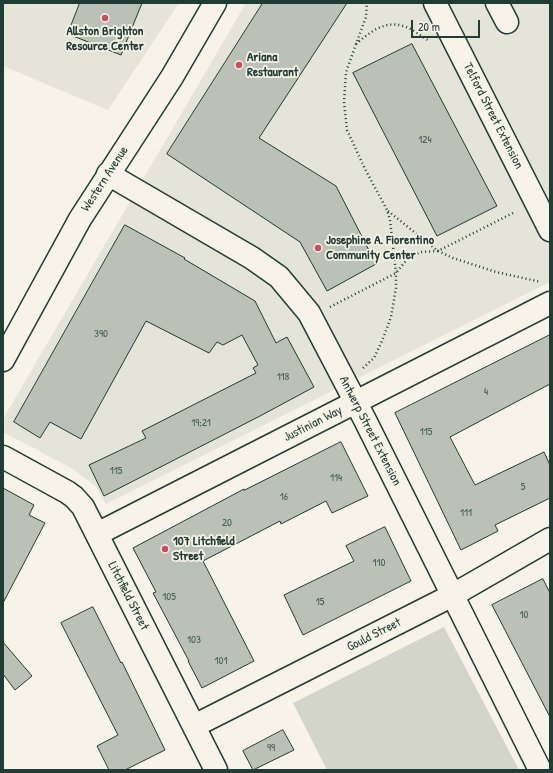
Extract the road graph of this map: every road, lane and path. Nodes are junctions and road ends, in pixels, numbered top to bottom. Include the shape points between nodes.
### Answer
1 (215, 3) edge
2 (367, 3) edge
3 (435, 3) edge
4 (428, 40) dead end
5 (356, 44) junction
6 (108, 174) junction
7 (387, 210) junction
8 (515, 212) dead end
9 (550, 230) edge
10 (438, 251) junction
11 (396, 272) junction
12 (548, 294) edge
13 (326, 309) dead end
14 (3, 360) edge
15 (359, 371) dead end
16 (356, 402) junction
17 (3, 457) edge
18 (97, 534) junction
19 (550, 539) edge
20 (454, 595) junction
21 (194, 726) junction
22 (216, 770) edge
23 (540, 770) edge

1 - 6 street, Western Avenue via 172,77
2 - 5 path via 366,17
3 - 9 street, Telford Street Extension
4 - 5 path via 404,26 390,24 371,31
5 - 7 path via 346,72 344,102 347,130
6 - 14 street, Western Avenue via 80,219
6 - 16 street, Antwerp Street Extension via 252,258 279,277 309,313
7 - 10 path
7 - 11 path
8 - 10 path
10 - 11 path via 421,252 409,257
10 - 12 path via 496,272 528,278
11 - 13 path
11 - 15 path via 391,317 374,358
12 - 16 street, Justinian Way
16 - 18 street, Justinian Way
16 - 20 street, Antwerp Street Extension
17 - 18 street, Litchfield Street via 74,497 83,507
18 - 21 street, Litchfield Street
19 - 20 street, Gould Street
20 - 21 street, Gould Street
20 - 23 street, Antwerp Street Extension
21 - 22 street, Litchfield Street

